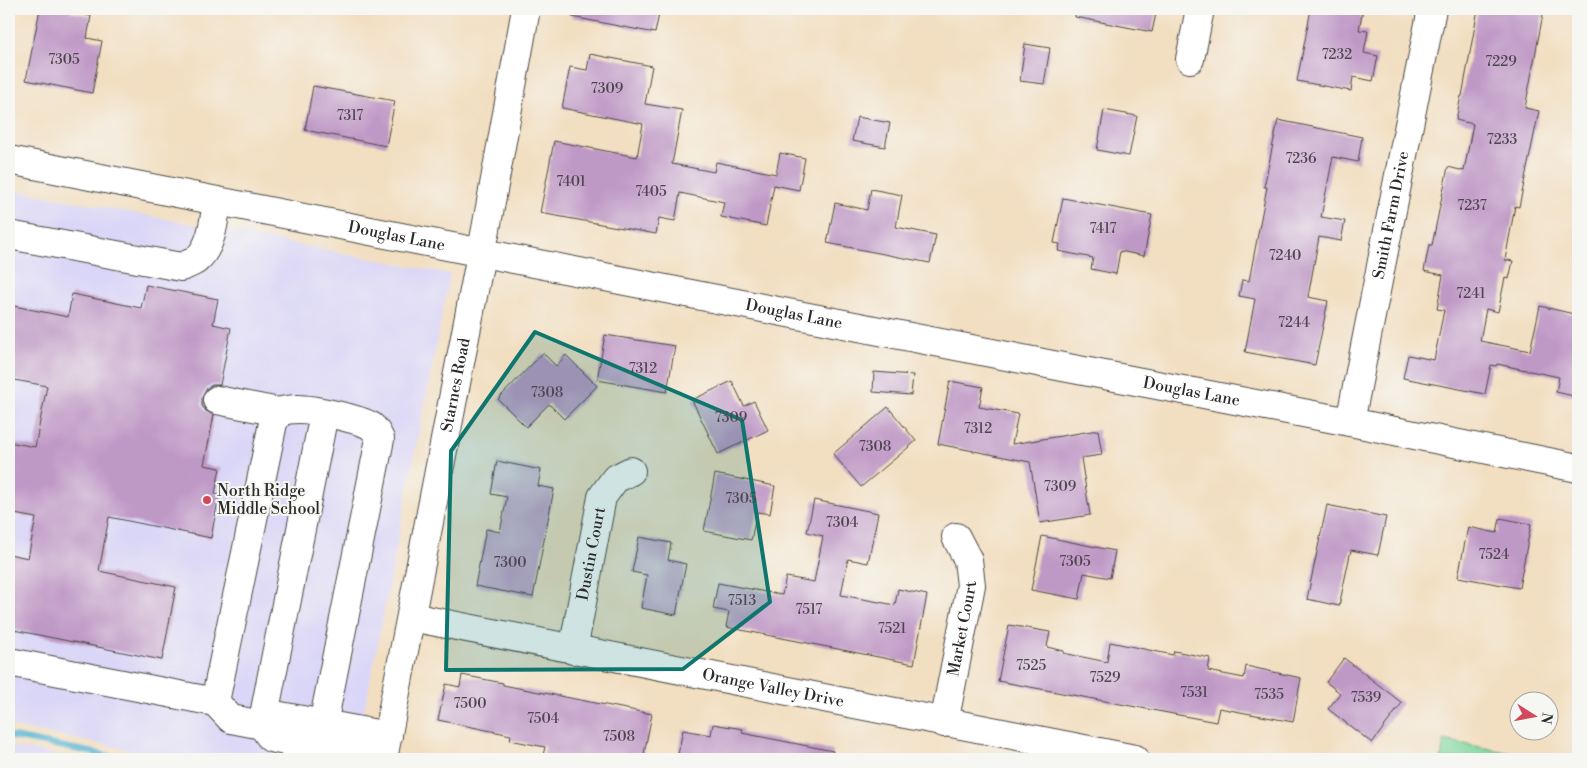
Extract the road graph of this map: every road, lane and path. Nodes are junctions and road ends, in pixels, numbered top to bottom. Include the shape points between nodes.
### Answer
1 (526, 9) edge
2 (1200, 9) edge
3 (1432, 9) edge
4 (1190, 59) dead end
5 (9, 160) edge
6 (217, 201) junction
7 (9, 235) edge
8 (482, 252) junction
9 (217, 400) dead end
10 (278, 412) junction
11 (324, 414) junction
12 (1350, 422) junction
13 (1578, 468) edge
14 (631, 471) dead end
15 (956, 537) dead end
16 (411, 617) junction
17 (573, 650) junction
18 (9, 662) edge
19 (215, 702) junction
20 (944, 723) junction
21 (323, 724) junction
22 (262, 725) junction
23 (385, 748) edge
24 (373, 759) edge
25 (1134, 759) edge

1 - 8 street, Starnes Road
2 - 4 street
3 - 12 street, Smith Farm Drive
5 - 6 street, Douglas Lane
6 - 7 street via 207,246 195,260 181,267
6 - 8 street, Douglas Lane
8 - 12 street, Douglas Lane
8 - 16 street, Starnes Road
9 - 10 street
10 - 11 street via 299,409
10 - 19 street via 273,423
11 - 21 street via 362,421 377,432 380,439
11 - 22 street
12 - 13 street, Douglas Lane
14 - 17 street, Dustin Court via 615,479 602,497
15 - 20 street, Market Court via 968,560 971,585
16 - 17 street, Orange Valley Drive
16 - 23 street, Starnes Road
17 - 20 street, Orange Valley Drive
18 - 19 street
19 - 22 street via 231,719
20 - 25 street, Orange Valley Drive
21 - 22 street via 276,715
21 - 23 street
22 - 24 street via 271,738

